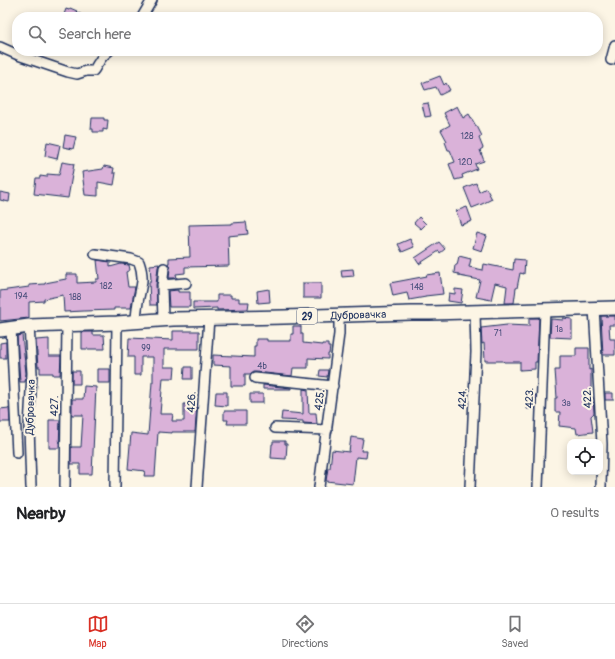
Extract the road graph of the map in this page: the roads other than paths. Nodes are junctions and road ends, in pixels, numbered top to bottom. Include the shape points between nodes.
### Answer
1 (152, 0) edge
2 (145, 12) edge
3 (615, 45) edge
4 (0, 47) edge
5 (12, 52) edge
6 (21, 56) edge
7 (104, 56) edge
8 (611, 60) dead end
9 (95, 254) dead end
10 (164, 268) dead end
11 (186, 283) dead end
12 (162, 285) junction
13 (594, 308) junction
14 (615, 308) edge
15 (545, 310) junction
16 (475, 312) junction
17 (339, 315) junction
18 (209, 318) junction
19 (164, 320) junction
20 (136, 321) junction
21 (117, 322) junction
22 (67, 324) junction
23 (29, 326) junction
24 (6, 329) edge
25 (255, 378) dead end
26 (333, 386) junction
27 (275, 428) dead end
28 (327, 430) junction
29 (17, 453) dead end
30 (31, 487) edge
31 (65, 487) edge
32 (115, 487) edge
33 (197, 487) edge
34 (319, 487) edge
35 (470, 487) edge
36 (538, 487) edge
37 (601, 487) edge

1 - 2 street
3 - 8 street
4 - 5 street
6 - 7 street via 77,74 92,71
9 - 20 street via 139,262 142,284
10 - 12 street
11 - 12 street
12 - 19 street
13 - 14 main road, Дубровачка / 29
13 - 15 main road, Дубровачка / 29
13 - 37 street, 422. via 602,444
15 - 16 main road, Дубровачка / 29
15 - 36 street, 423.
16 - 17 main road, Дубровачка / 29
16 - 35 street, 424. via 476,352
17 - 18 main road, Дубровачка / 29
17 - 26 street, 425.
18 - 19 main road, Дубровачка / 29
18 - 33 street, 426.
19 - 20 main road, Дубровачка / 29
20 - 21 main road, Дубровачка / 29
21 - 22 main road, Дубровачка / 29
21 - 32 street
22 - 23 main road, Дубровачка / 29
22 - 31 street, 427.
23 - 24 main road, Дубровачка / 29
23 - 30 street, Дубровачка via 32,373 29,427
24 - 29 street, Дубровачка
25 - 26 street
26 - 28 street, 425.
27 - 28 street
28 - 34 street, 425.

